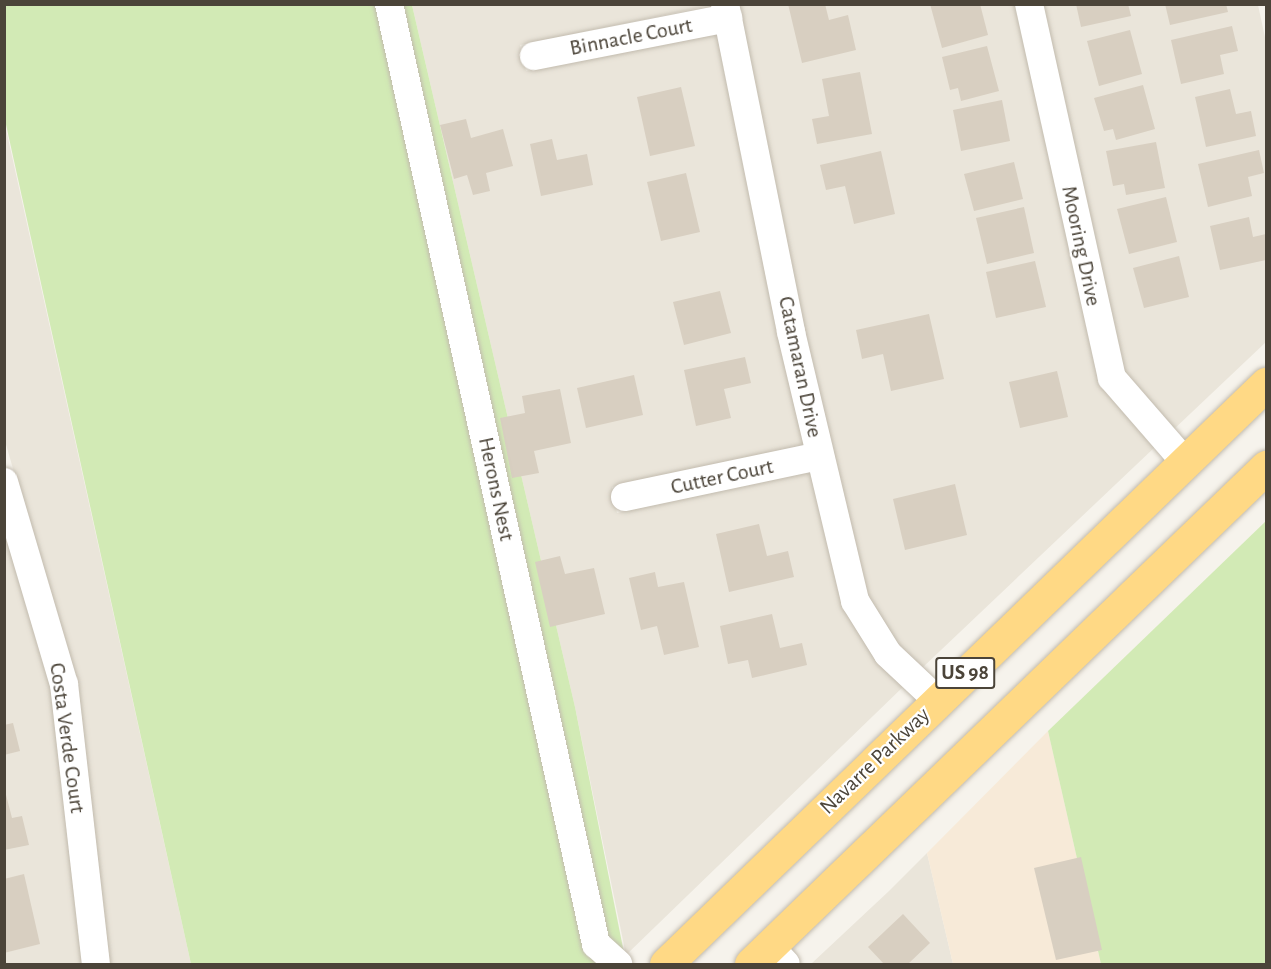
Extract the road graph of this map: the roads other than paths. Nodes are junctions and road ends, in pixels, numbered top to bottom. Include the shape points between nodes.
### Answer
1 (389, 4) edge
2 (1029, 4) edge
3 (726, 11) edge
4 (534, 56) dead end
5 (1266, 384) edge
6 (819, 456) junction
7 (1185, 462) junction
8 (1266, 467) edge
9 (4, 482) edge
10 (625, 497) dead end
11 (937, 700) junction
12 (769, 959) edge
13 (96, 964) edge
14 (618, 964) edge
15 (666, 964) edge

1 - 14 street, Herons Nest via 596,944
2 - 7 street, Mooring Drive via 1112,378
3 - 4 street, Binnacle Court
3 - 6 street, Catamaran Drive
5 - 7 highway, Navarre Parkway / US 98
6 - 10 street, Cutter Court
6 - 11 street, Catamaran Drive via 855,601 888,654
7 - 11 highway, Navarre Parkway / US 98
8 - 12 highway, US 98
9 - 13 street, Costa Verde Court via 64,684
11 - 15 highway, Navarre Parkway / US 98

